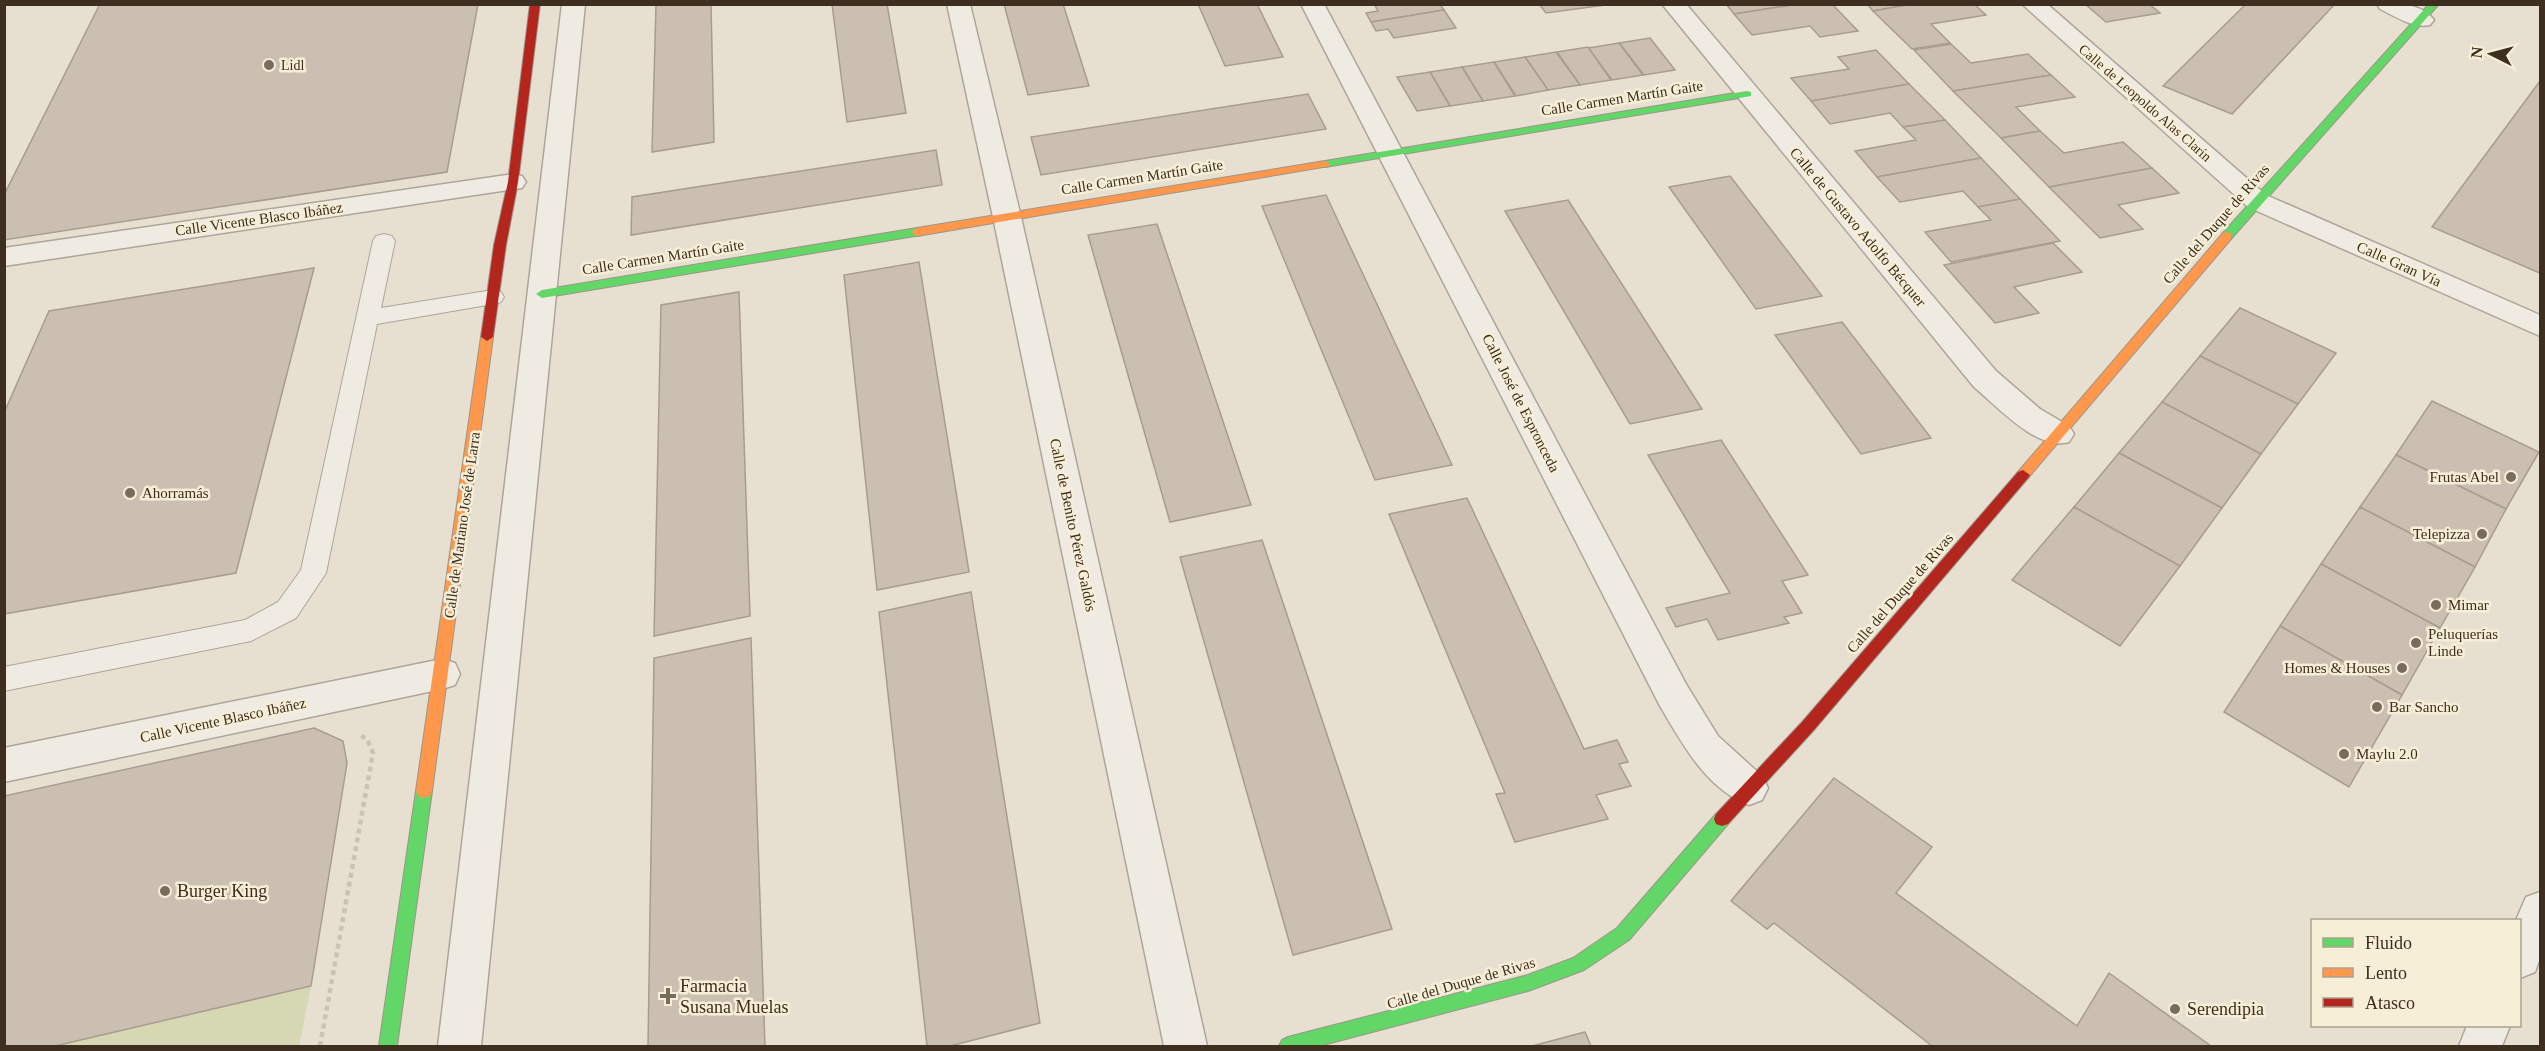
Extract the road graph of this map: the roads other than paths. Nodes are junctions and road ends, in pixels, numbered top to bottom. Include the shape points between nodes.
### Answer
1 (535, 4) edge
2 (574, 4) edge
3 (958, 4) edge
4 (1312, 4) edge
5 (1673, 4) edge
6 (2033, 4) edge
7 (2388, 4) edge
8 (2429, 12) edge
9 (1747, 94) junction
10 (1392, 153) junction
11 (513, 182) junction
12 (2257, 201) junction
13 (1006, 217) junction
14 (384, 241) dead end
15 (4, 257) edge
16 (542, 294) junction
17 (493, 297) junction
18 (368, 318) junction
19 (2541, 326) edge
20 (2058, 434) junction
21 (442, 674) junction
22 (4, 679) edge
23 (4, 765) edge
24 (1749, 788) junction
25 (2541, 911) edge
26 (2521, 956) edge
27 (2489, 1027) edge
28 (388, 1047) edge
29 (459, 1047) edge
30 (1186, 1047) edge
31 (1288, 1047) edge
32 (2480, 1047) edge

1 - 11 street, Calle de Mariano José de Larra
2 - 16 street
3 - 13 street, Calle de Benito Pérez Galdós
4 - 10 street, Calle José de Espronceda
5 - 9 street, Calle de Gustavo Adolfo Bécquer
6 - 12 street, Calle de Leopoldo Alas Clarín
7 - 8 street
8 - 12 street, Calle del Duque de Rivas
9 - 10 street, Calle Carmen Martín Gaite
9 - 20 street, Calle de Gustavo Adolfo Bécquer via 1985,379 2030,417
10 - 13 street, Calle Carmen Martín Gaite
10 - 24 street, Calle José de Espronceda via 1673,695 1705,748
11 - 15 street, Calle Vicente Blasco Ibáñez
11 - 17 street, Calle de Mariano José de Larra
12 - 19 street, Calle Gran Vía
12 - 20 street, Calle del Duque de Rivas
13 - 16 street, Calle Carmen Martín Gaite
13 - 30 street, Calle de Benito Pérez Galdós
14 - 18 lane
16 - 29 street
17 - 18 lane
17 - 21 street, Calle de Mariano José de Larra
18 - 22 lane via 314,573 287,610 251,630
20 - 24 street, Calle del Duque de Rivas via 1808,726
21 - 23 street, Calle Vicente Blasco Ibáñez
21 - 28 street, Calle de Mariano José de Larra
24 - 31 street, Calle del Duque de Rivas via 1623,934 1578,964 1528,983
25 - 26 street
27 - 32 street

